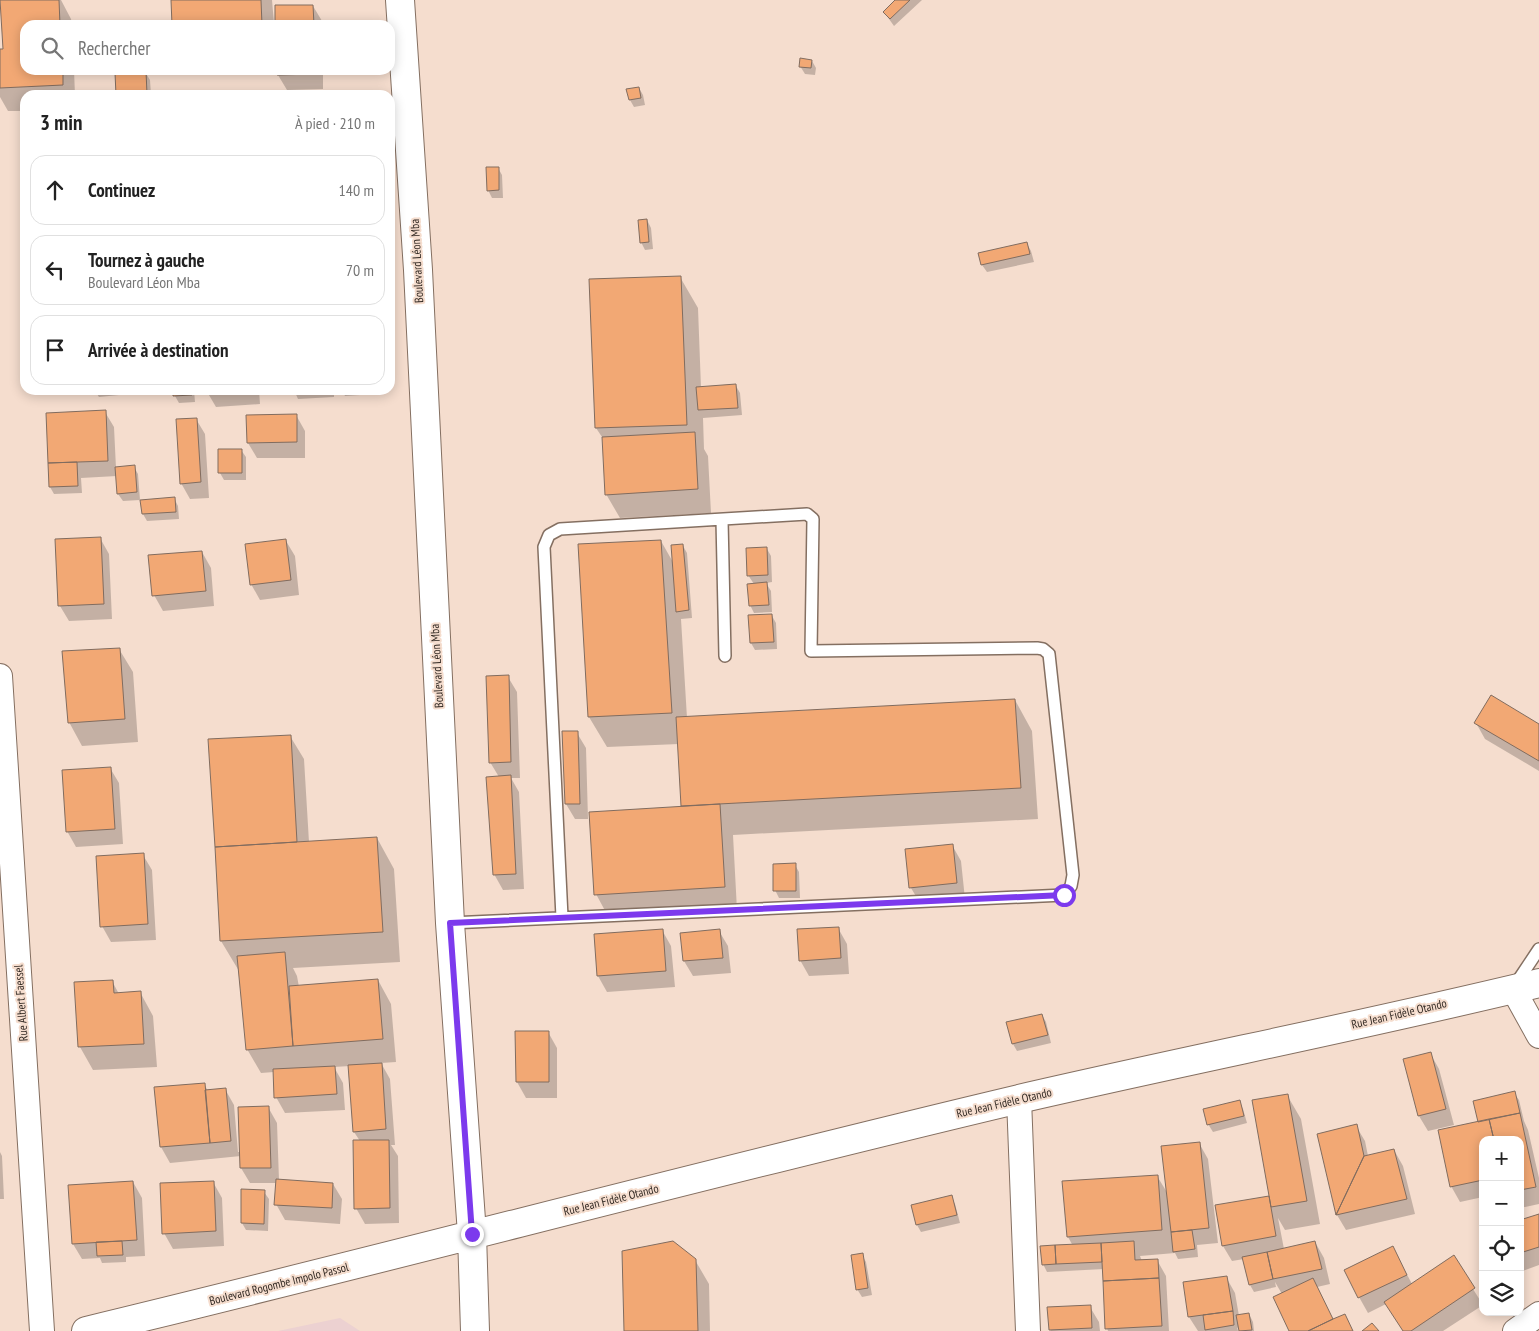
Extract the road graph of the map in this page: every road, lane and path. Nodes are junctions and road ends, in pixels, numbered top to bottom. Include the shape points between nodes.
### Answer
1 (400, 0) edge
2 (722, 520) junction
3 (725, 656) dead end
4 (0, 676) edge
5 (562, 917) junction
6 (450, 923) junction
7 (1539, 949) edge
8 (1526, 986) edge
9 (1539, 1036) edge
10 (1019, 1099) junction
11 (472, 1234) junction
12 (1539, 1314) edge
13 (42, 1331) edge
14 (86, 1331) edge
15 (475, 1331) edge
16 (1028, 1331) edge
17 (1515, 1331) edge

1 - 6 street, Boulevard Léon Mba via 418,270
2 - 3 lane
2 - 5 lane via 560,529 549,535 544,547
2 - 5 lane via 807,514 813,519 811,651 1037,648 1049,654 1073,875 1071,886 1064,895
4 - 13 street, Rue Albert Faessel
5 - 6 lane
6 - 11 street, Boulevard Léon Mba
7 - 8 lane
8 - 9 street
8 - 10 street, Rue Jean Fidèle Otando
10 - 11 street, Rue Jean Fidèle Otando
10 - 16 street
11 - 14 street, Boulevard Rogombe Impolo Passol via 276,1286
11 - 15 street, Boulevard Léon Mba
12 - 17 street

